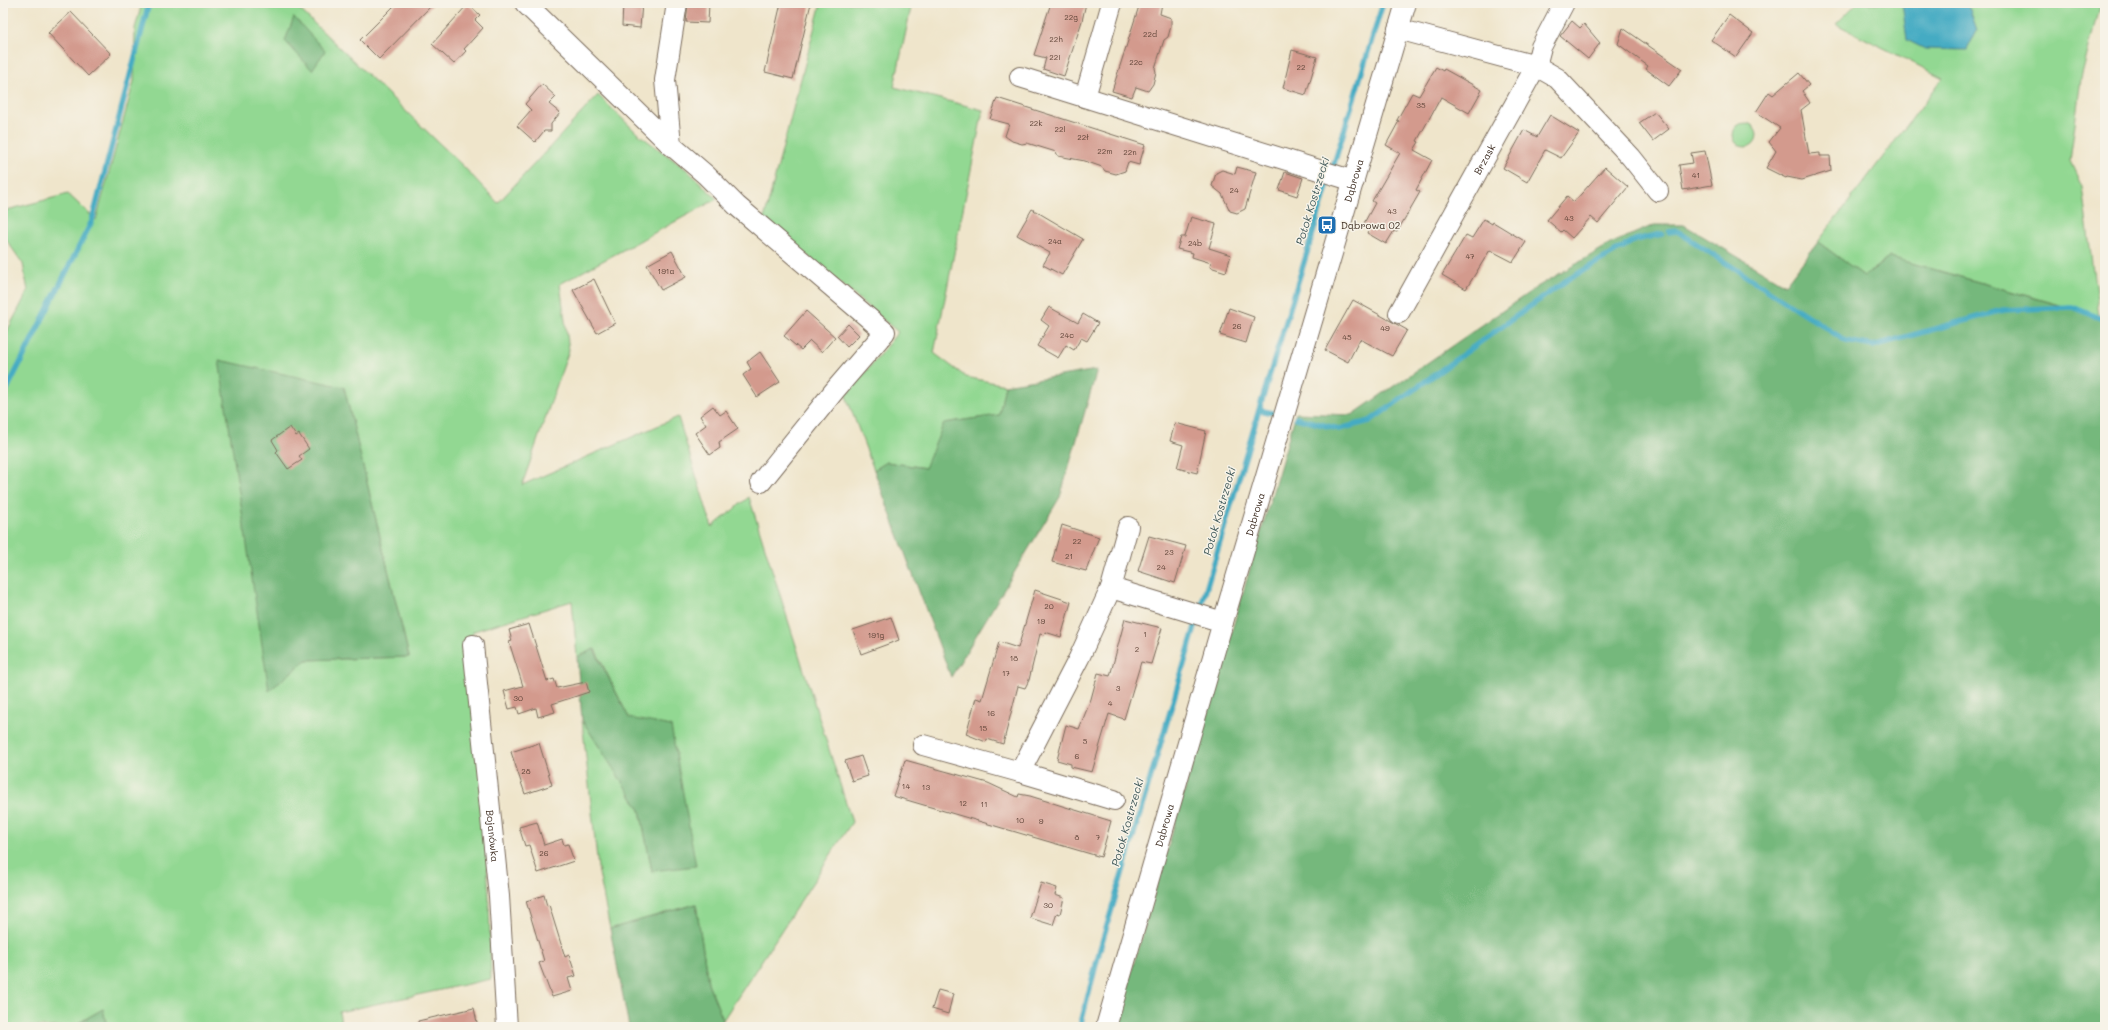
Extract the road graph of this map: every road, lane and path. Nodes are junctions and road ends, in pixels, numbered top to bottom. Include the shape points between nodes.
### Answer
1 (525, 3) edge
2 (677, 3) edge
3 (1112, 3) edge
4 (1406, 3) edge
5 (1564, 3) edge
6 (1398, 29) junction
7 (1536, 66) junction
8 (1020, 77) dead end
9 (1085, 97) junction
10 (671, 145) junction
11 (1338, 177) junction
12 (1658, 191) dead end
13 (1399, 312) dead end
14 (762, 482) dead end
15 (1128, 527) dead end
16 (1111, 588) junction
17 (1217, 620) junction
18 (472, 645) dead end
19 (923, 745) dead end
20 (1020, 772) junction
21 (1114, 800) dead end
22 (507, 1027) edge
23 (1106, 1027) edge

1 - 10 street
2 - 10 street via 664,80
3 - 9 street
4 - 6 street, Dąbrowa
5 - 7 street, Brzask via 1541,47
6 - 7 street
6 - 11 street, Dąbrowa
7 - 12 street via 1557,78 1631,157
7 - 13 street, Brzask
8 - 9 street
9 - 11 street
10 - 14 street via 737,206 885,332
11 - 17 street, Dąbrowa
15 - 16 street
16 - 17 street
16 - 20 street via 1080,658
17 - 23 street, Dąbrowa
18 - 22 street, Bojanówka via 499,896
19 - 20 street
20 - 21 street

